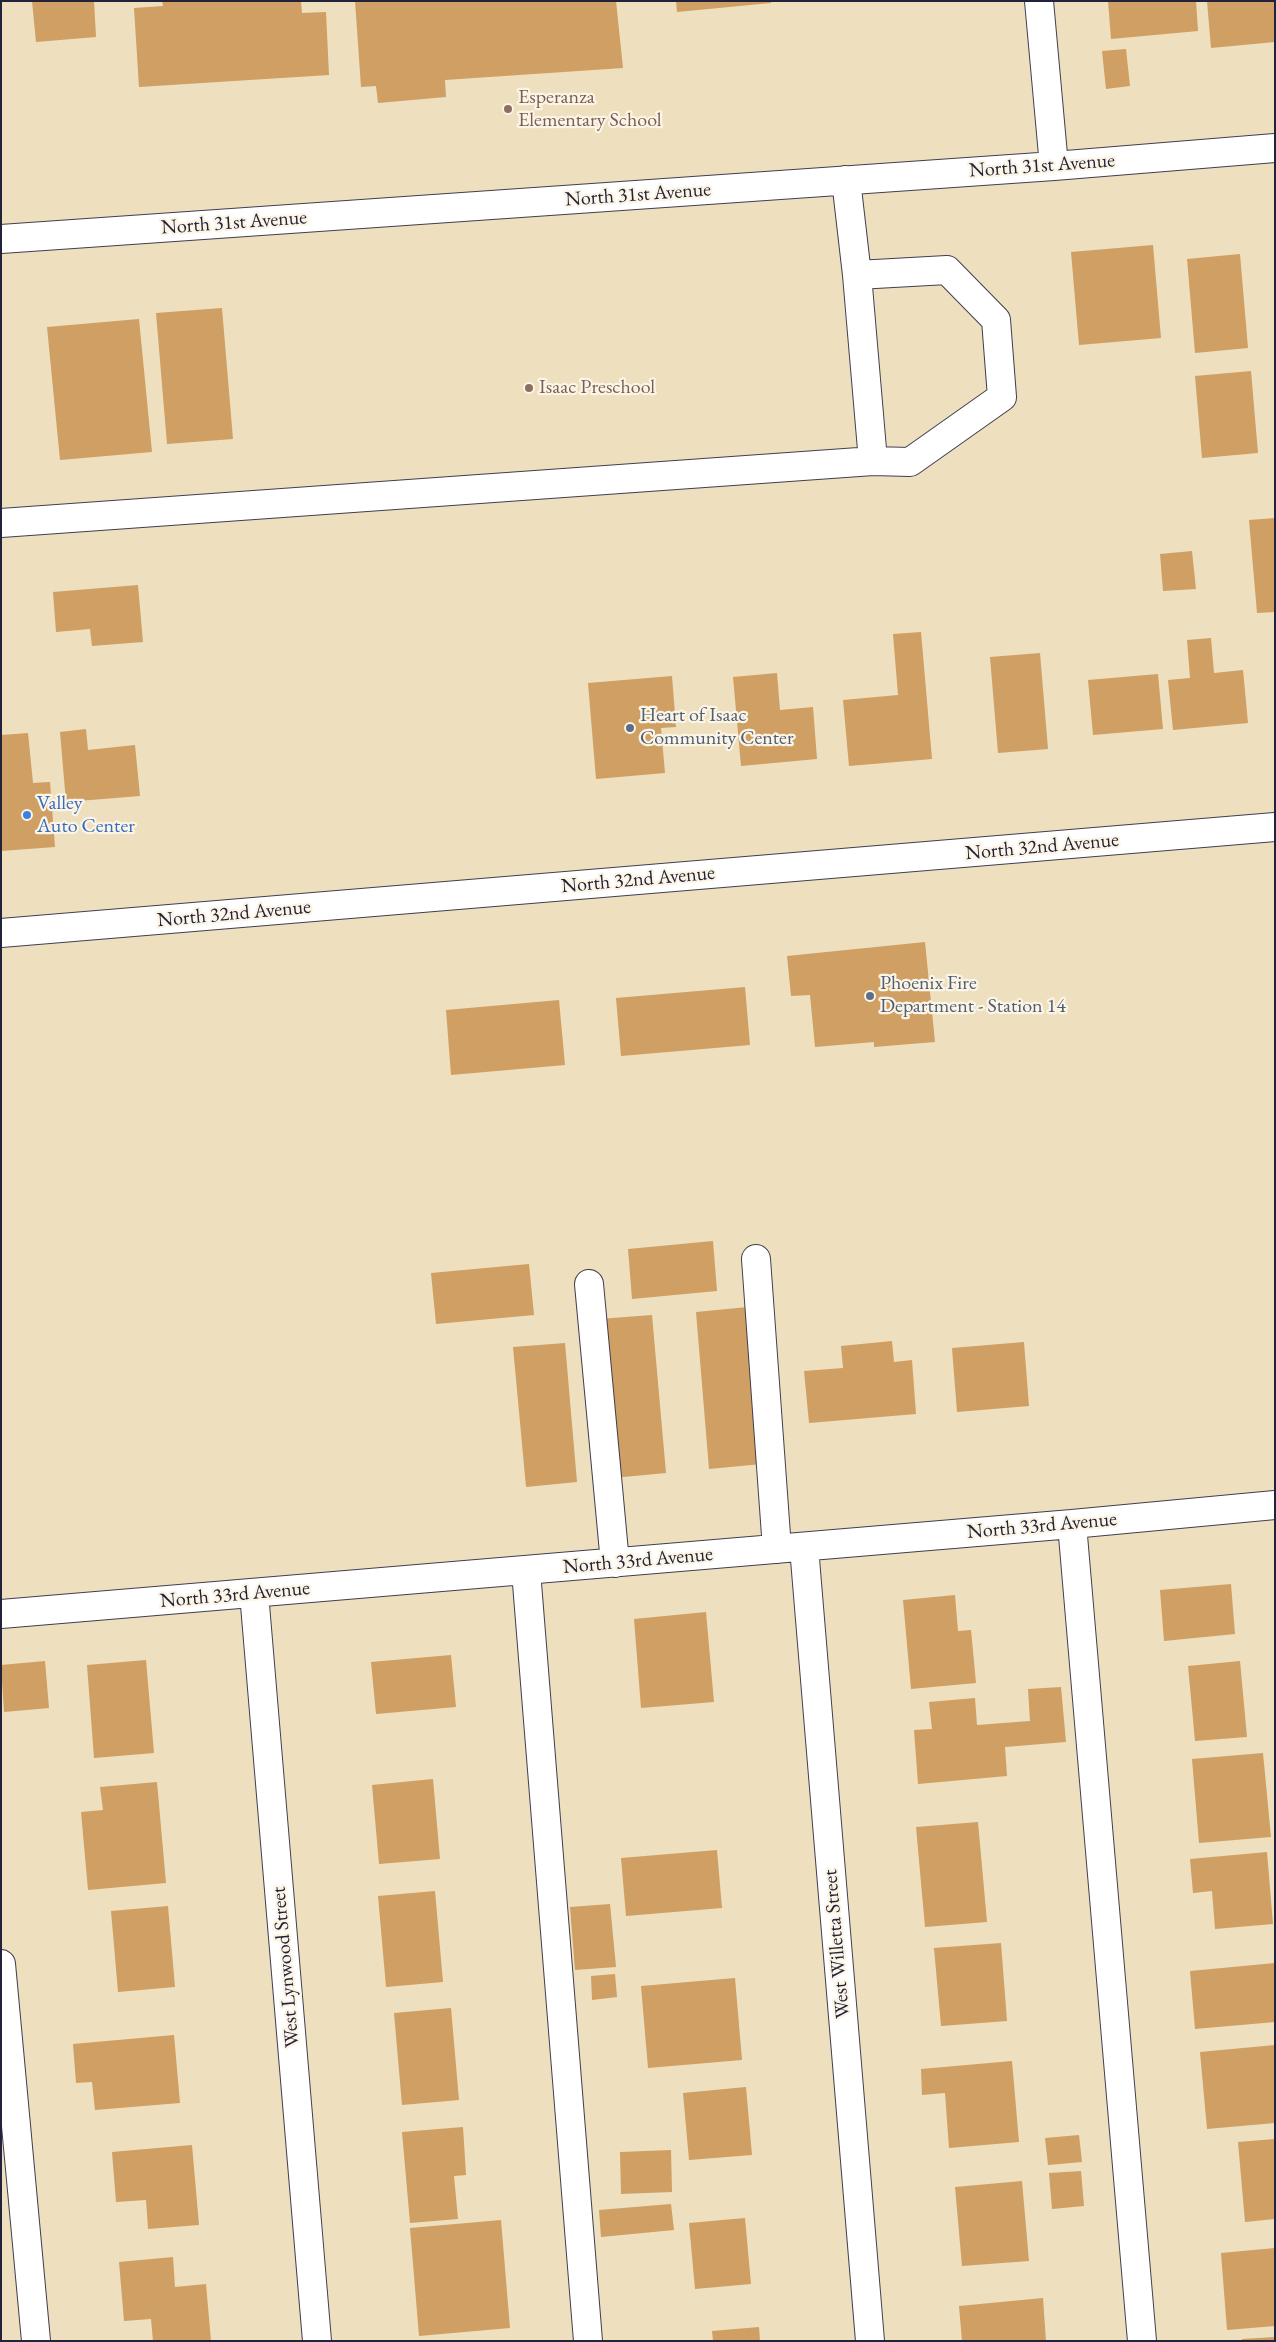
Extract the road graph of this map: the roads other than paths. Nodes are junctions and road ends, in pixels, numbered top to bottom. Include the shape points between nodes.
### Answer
1 (1040, 1) edge
2 (1275, 148) edge
3 (1054, 166) junction
4 (846, 180) junction
5 (1, 239) edge
6 (857, 275) junction
7 (874, 461) junction
8 (1, 523) edge
9 (1275, 827) edge
10 (1, 933) edge
11 (756, 1259) dead end
12 (589, 1284) dead end
13 (1275, 1505) edge
14 (1072, 1524) junction
15 (790, 1548) junction
16 (615, 1563) junction
17 (526, 1571) junction
18 (254, 1593) junction
19 (1, 1614) edge
20 (1, 1964) edge
21 (36, 2341) edge
22 (317, 2341) edge
23 (588, 2341) edge
24 (870, 2341) edge
25 (1142, 2341) edge

1 - 3 street
2 - 3 street, North 31st Avenue
3 - 4 street, North 31st Avenue
4 - 5 street, North 31st Avenue
4 - 6 street
6 - 7 street
6 - 7 street via 947,270 996,320 1002,397 910,462
7 - 8 street
9 - 10 street, North 32nd Avenue
11 - 15 street, West Willetta Street
12 - 16 street
13 - 14 street, North 33rd Avenue
14 - 15 street, North 33rd Avenue
14 - 25 street
15 - 16 street, North 33rd Avenue
15 - 24 street, West Willetta Street
16 - 17 street, North 33rd Avenue
17 - 18 street, North 33rd Avenue
17 - 23 street
18 - 19 street, North 33rd Avenue
18 - 22 street, West Lynwood Street
20 - 21 street

